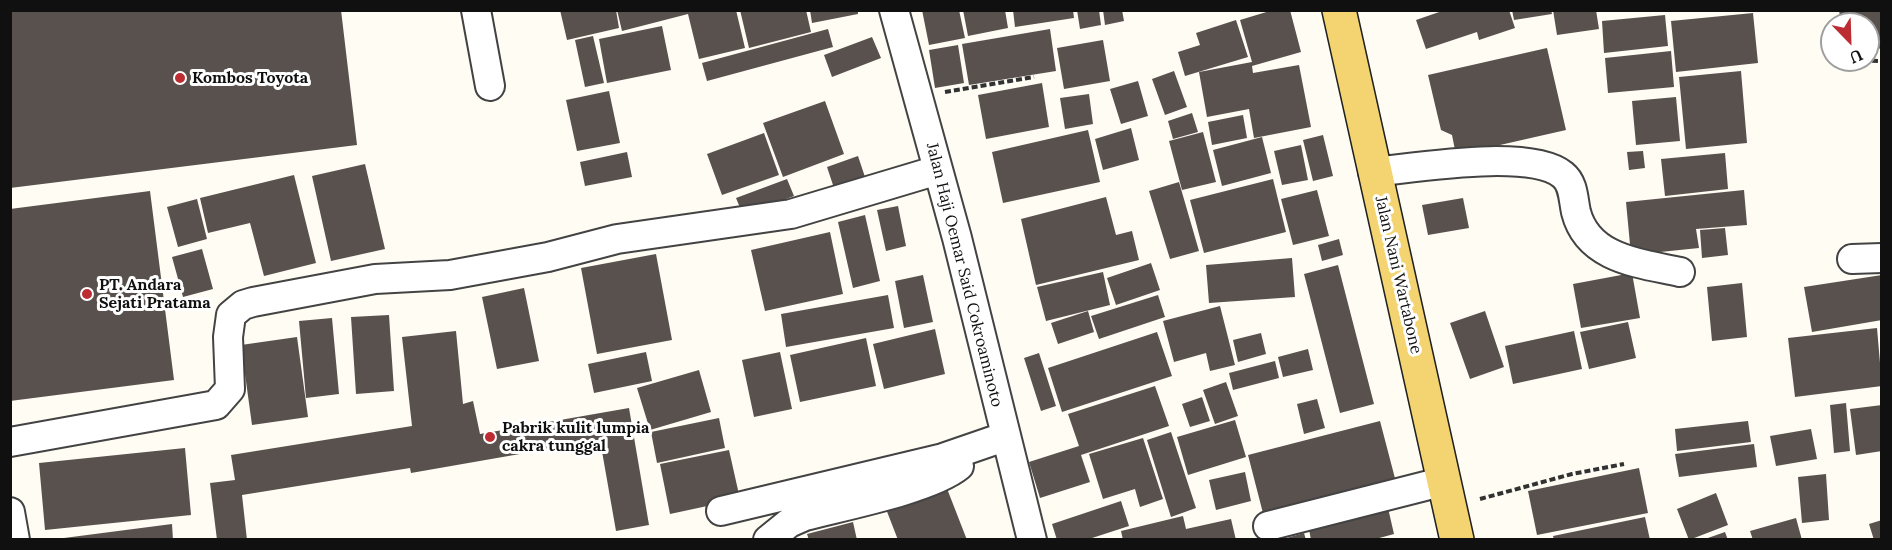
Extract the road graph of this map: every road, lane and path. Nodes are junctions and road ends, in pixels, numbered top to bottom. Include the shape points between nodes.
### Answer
1 (476, 10) edge
2 (894, 10) edge
3 (1339, 10) edge
4 (1034, 77) dead end
5 (490, 86) dead end
6 (918, 96) junction
7 (938, 170) junction
8 (1373, 172) junction
9 (1881, 258) edge
10 (1852, 260) dead end
11 (1680, 272) dead end
12 (1004, 437) junction
13 (10, 442) edge
14 (977, 447) junction
15 (1624, 464) dead end
16 (1448, 494) junction
17 (721, 511) dead end
18 (10, 512) edge
19 (1268, 526) dead end
20 (15, 540) edge
21 (768, 540) edge
22 (1032, 540) edge
23 (1456, 540) edge

1 - 5 street
2 - 6 street, Jalan Haji Oemar Said Cokroaminoto
3 - 8 main road, Jalan Nani Wartabone
4 - 6 path
6 - 7 street, Jalan Haji Oemar Said Cokroaminoto
7 - 12 street, Jalan Haji Oemar Said Cokroaminoto
7 - 13 street via 791,214 616,239 548,257 450,275 375,279 253,302 231,315 230,389 216,405
8 - 11 street via 1490,160 1548,166 1566,177 1579,225 1597,247
8 - 16 main road, Jalan Nani Wartabone
9 - 10 street
12 - 14 street
12 - 22 street, Jalan Haji Oemar Said Cokroaminoto
14 - 17 street
14 - 21 street via 948,474 805,516
15 - 16 path
16 - 19 street
16 - 23 main road, Jalan Nani Wartabone
18 - 20 street

